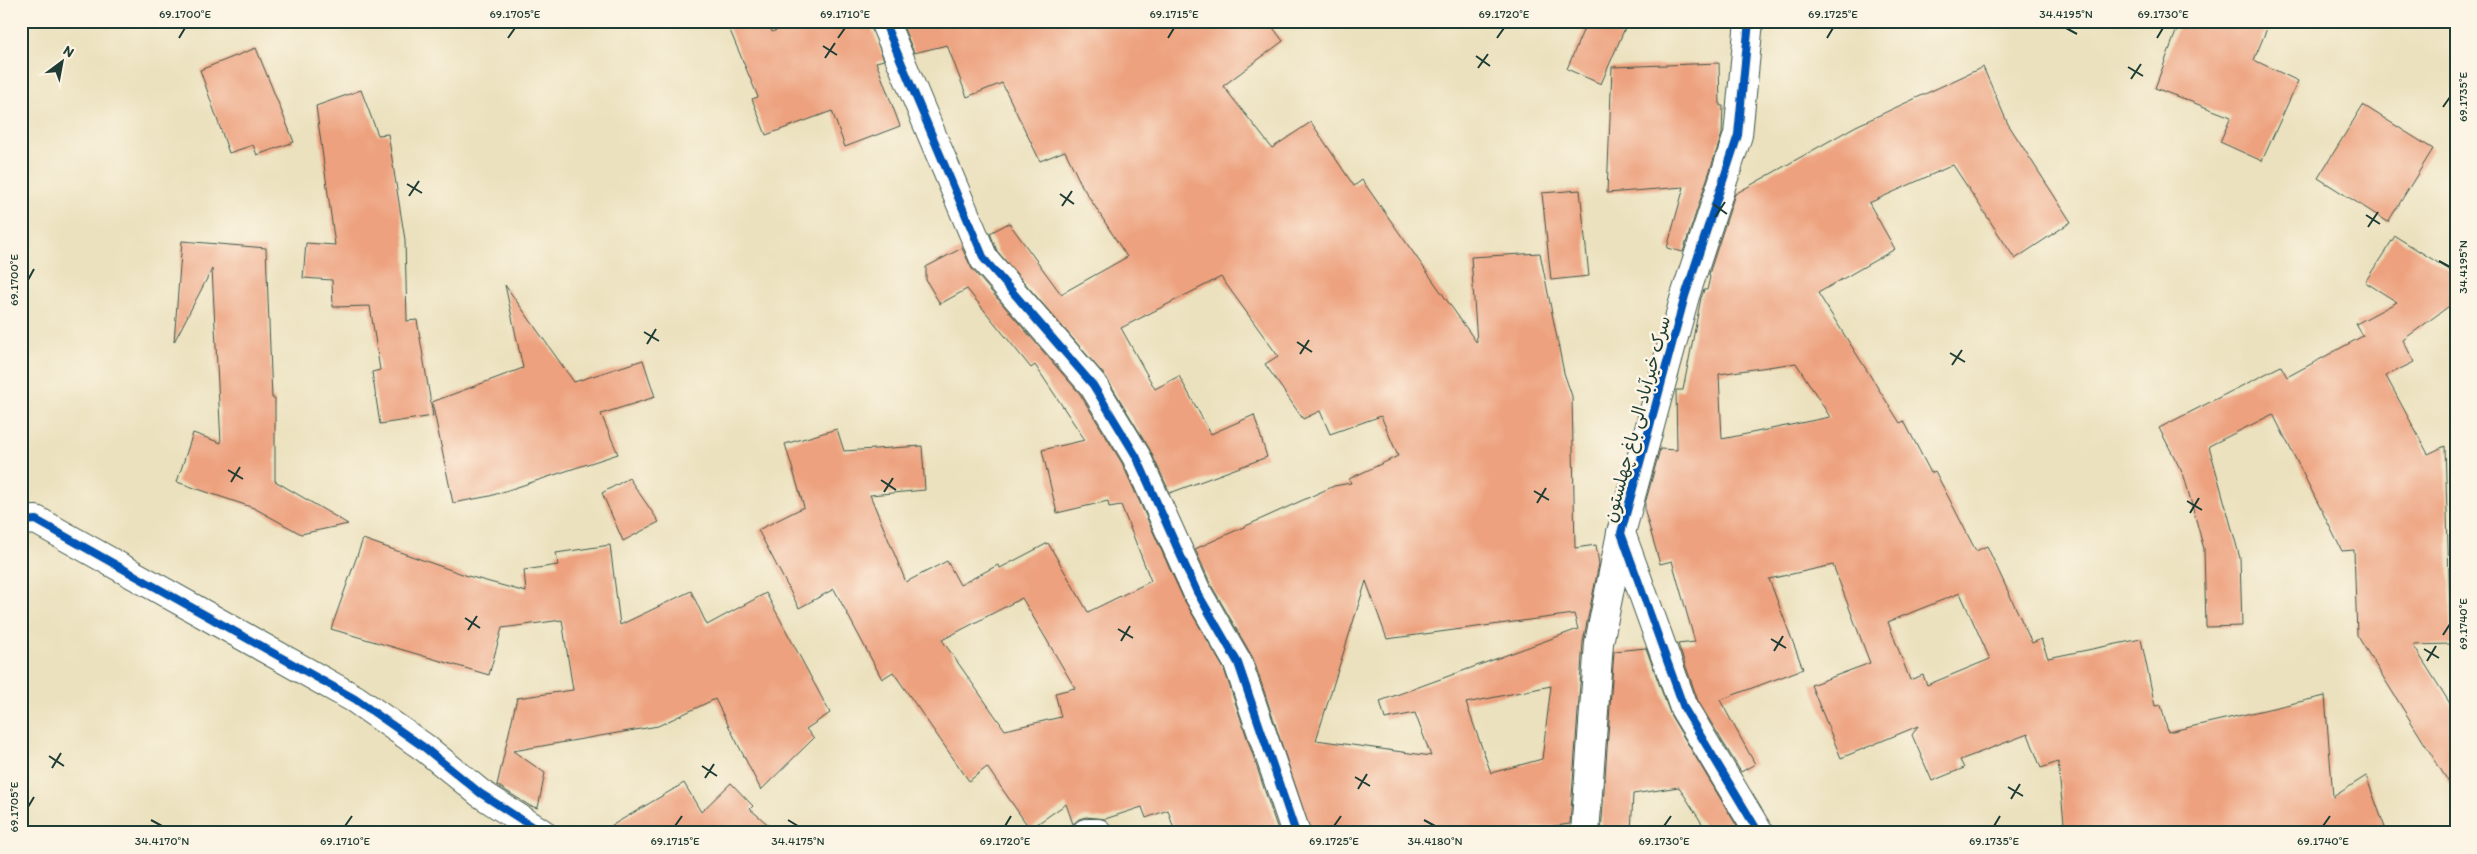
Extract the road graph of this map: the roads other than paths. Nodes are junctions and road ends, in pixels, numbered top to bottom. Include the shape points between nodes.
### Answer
1 (884, 21) edge
2 (1749, 21) edge
3 (21, 521) edge
4 (1621, 532) junction
5 (1286, 831) edge
6 (542, 833) edge
7 (1086, 833) edge
8 (1098, 833) edge
9 (1585, 833) edge
10 (1759, 833) edge

1 - 5 street via 984,259 1093,385 1136,456 1197,592 1238,663
2 - 4 street, سرک خیرآباد الی باغ چهلستون via 1738,135 1685,296
3 - 6 street via 36,520 355,698 425,748 480,793
4 - 9 street via 1599,643
4 - 10 street, سرک خیرآباد الی باغ چهلستون via 1684,708
7 - 8 street

